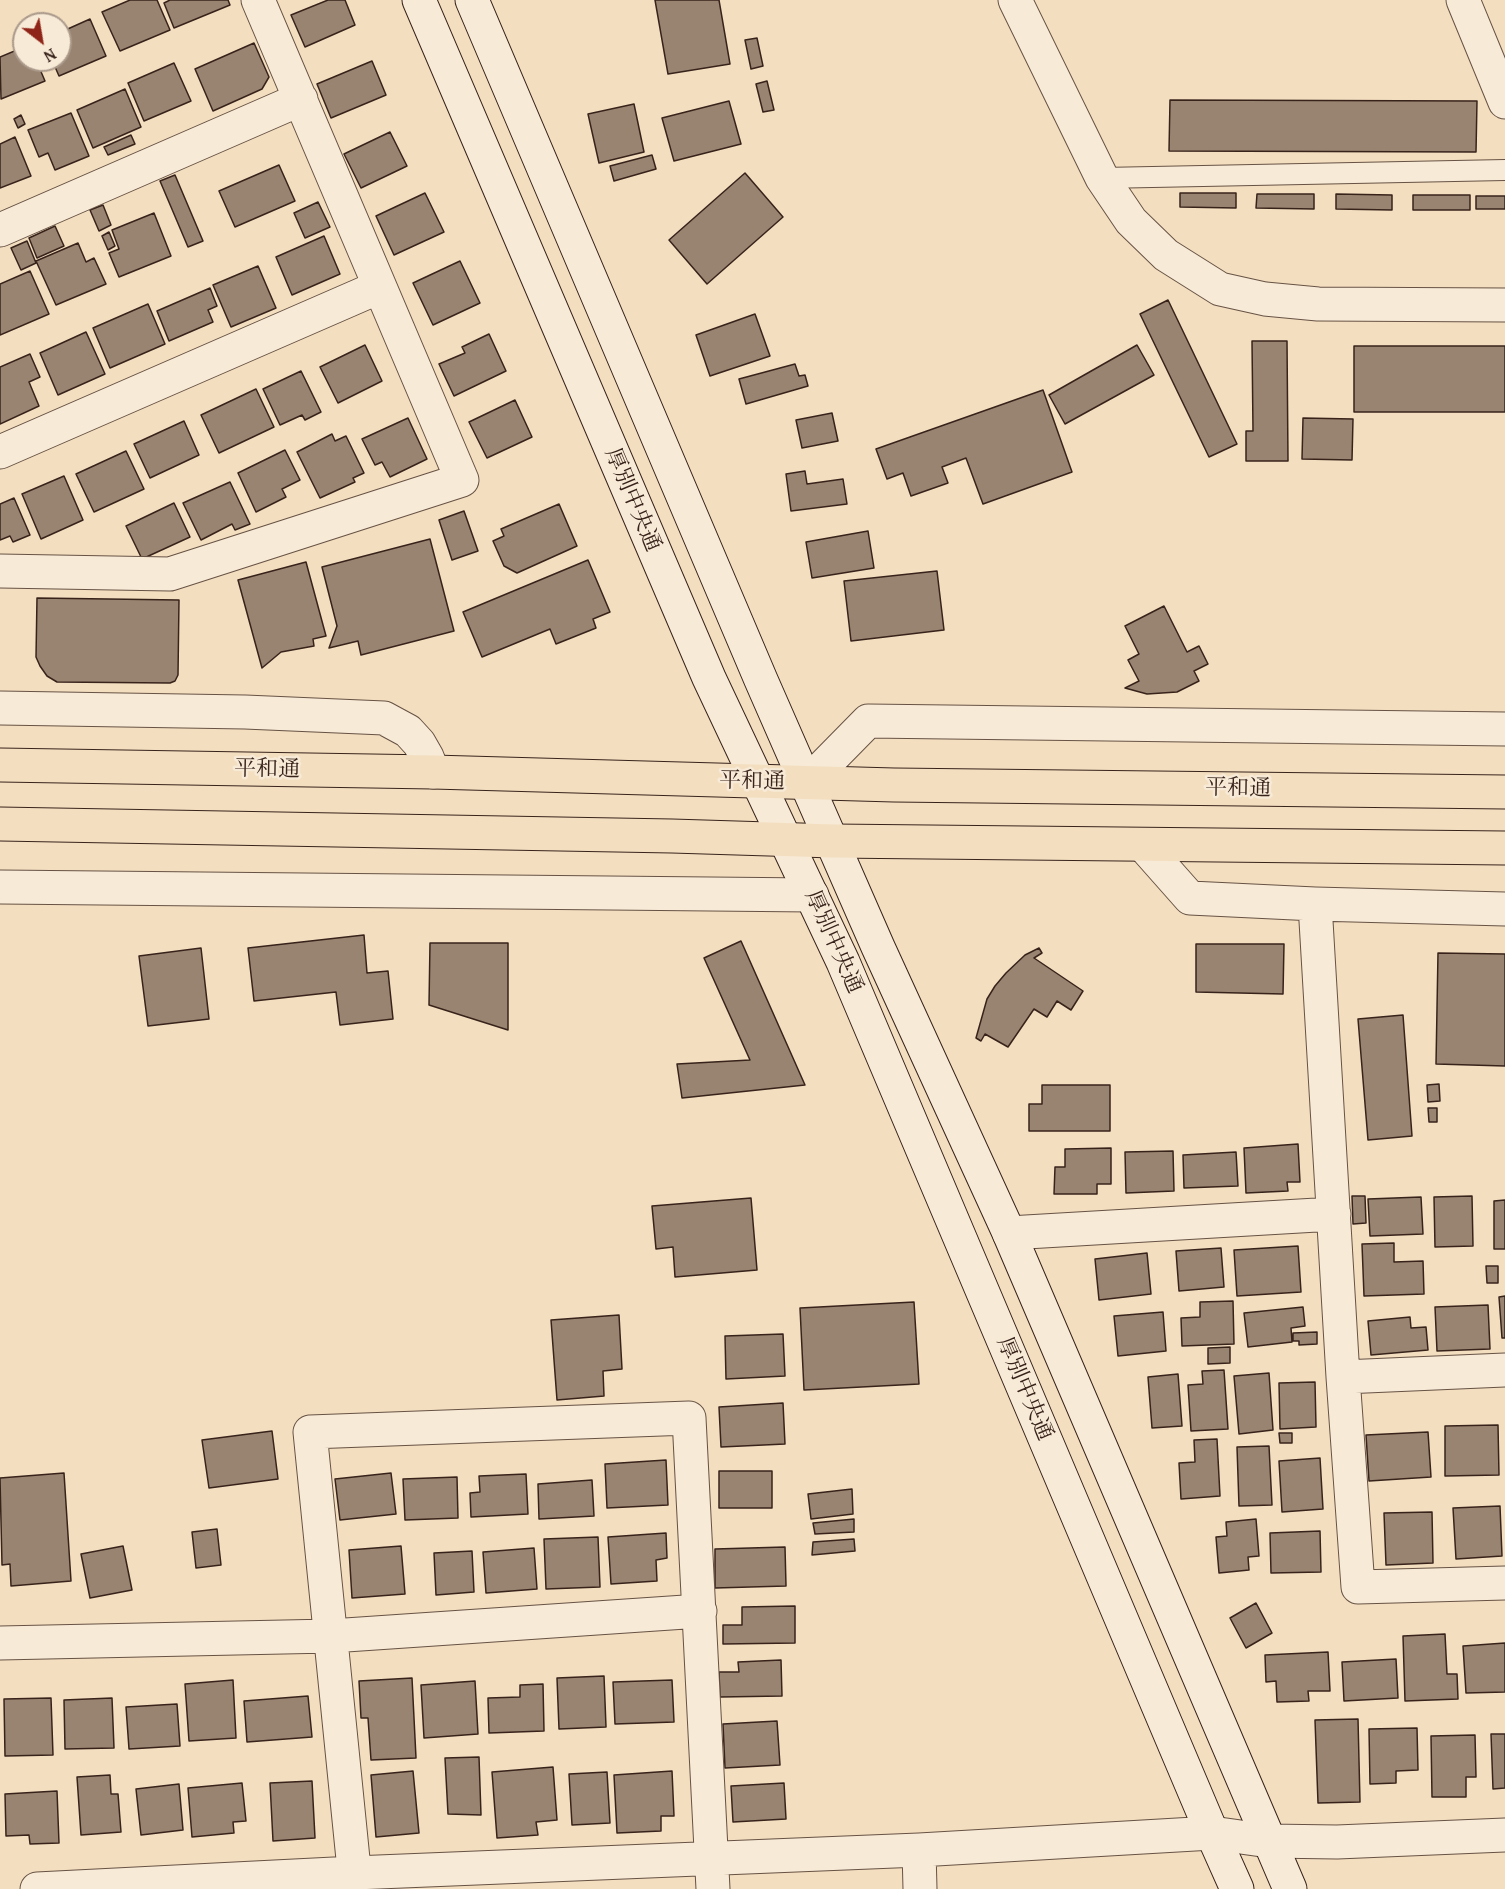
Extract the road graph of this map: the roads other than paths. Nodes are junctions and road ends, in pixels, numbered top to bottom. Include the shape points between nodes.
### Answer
1 (258, 0) edge
2 (419, 0) edge
3 (472, 0) edge
4 (1015, 0) edge
5 (1463, 0) edge
6 (301, 99) junction
7 (1505, 102) edge
8 (1505, 170) edge
9 (1102, 178) junction
10 (0, 230) edge
11 (379, 287) junction
12 (1505, 305) edge
13 (0, 452) edge
14 (0, 571) edge
15 (0, 708) edge
16 (1505, 729) edge
17 (0, 765) edge
18 (433, 772) junction
19 (759, 782) junction
20 (807, 783) junction
21 (1505, 792) edge
22 (0, 824) edge
23 (786, 840) junction
24 (833, 841) junction
25 (1144, 846) junction
26 (1505, 848) edge
27 (0, 887) edge
28 (812, 895) junction
29 (1315, 904) junction
30 (1505, 909) edge
31 (1334, 1214) junction
32 (1009, 1233) junction
33 (1505, 1370) edge
34 (1343, 1377) junction
35 (1505, 1583) edge
36 (700, 1611) junction
37 (331, 1636) junction
38 (0, 1643) edge
39 (1212, 1833) junction
40 (1505, 1835) edge
41 (1269, 1841) junction
42 (919, 1850) junction
43 (713, 1874) edge
44 (355, 1881) edge
45 (37, 1889) edge
46 (920, 1889) edge
47 (1237, 1889) edge
48 (1290, 1889) edge

1 - 6 street
2 - 19 street, 厚別中央通 via 704,667
3 - 20 street, 厚別中央通
4 - 9 street
5 - 7 street
6 - 10 street
6 - 11 street
8 - 9 lane
9 - 12 street via 1131,221 1166,255 1220,289 1265,299 1318,304
11 - 13 street
11 - 14 street via 462,480 170,574
15 - 18 street via 384,718 408,731 419,743
16 - 20 street via 868,721
17 - 18 highway, 平和通
18 - 19 highway, 平和通
19 - 20 highway, 平和通
19 - 23 street, 厚別中央通
20 - 21 highway, 平和通
20 - 24 street, 厚別中央通
22 - 23 highway
23 - 24 highway
23 - 28 street, 厚別中央通
24 - 25 highway
24 - 32 street, 厚別中央通
25 - 26 highway
25 - 29 street via 1190,898
27 - 28 street
28 - 39 street, 厚別中央通
29 - 30 street
29 - 31 street
31 - 32 street
31 - 34 street
32 - 41 street, 厚別中央通
33 - 34 street
34 - 35 street via 1358,1587
36 - 37 street
36 - 37 street via 690,1418 310,1432
36 - 43 street
37 - 38 street
37 - 44 street
39 - 41 street
39 - 42 street
39 - 47 street, 厚別中央通
40 - 41 street
41 - 48 street, 厚別中央通
42 - 43 street
42 - 46 street
43 - 44 street
44 - 45 street

